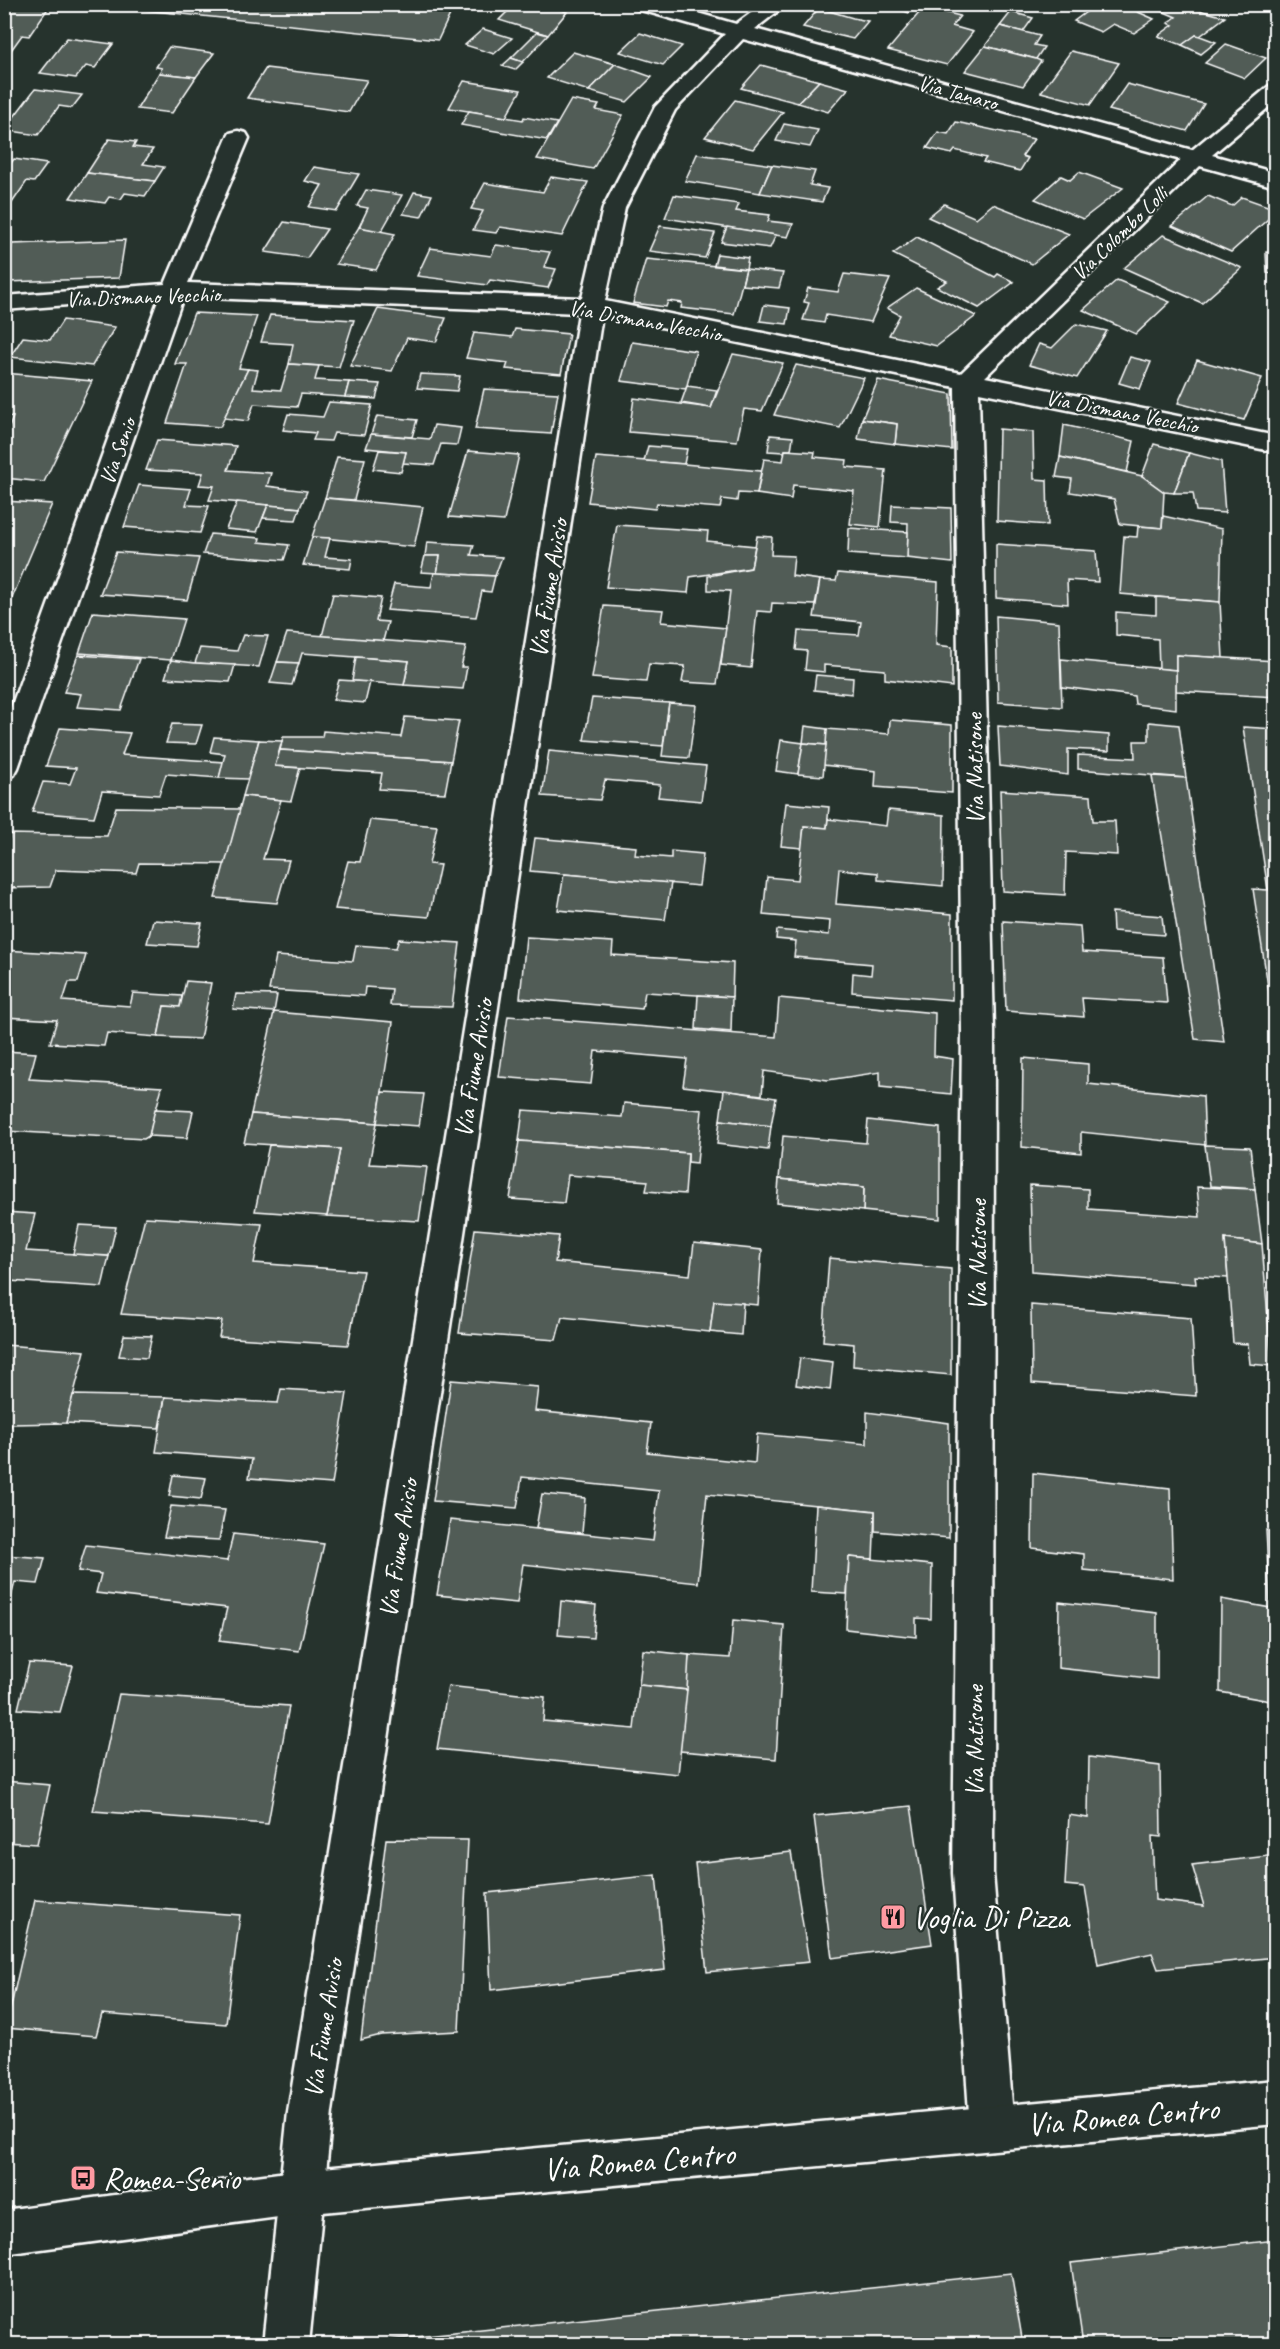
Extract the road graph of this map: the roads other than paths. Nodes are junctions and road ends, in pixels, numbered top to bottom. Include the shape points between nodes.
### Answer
1 (641, 4) edge
2 (777, 4) edge
3 (738, 32) junction
4 (1275, 90) edge
5 (238, 138) dead end
6 (1196, 158) junction
7 (1275, 180) edge
8 (174, 290) junction
9 (4, 303) edge
10 (592, 306) junction
11 (967, 381) junction
12 (1275, 444) edge
13 (4, 768) edge
14 (1275, 2102) edge
15 (992, 2128) junction
16 (301, 2192) junction
17 (4, 2232) edge
18 (286, 2344) edge

1 - 3 street, Via Tanaro
2 - 3 street, Via Fiume Avisio
3 - 6 street, Via Tanaro
3 - 10 street, Via Fiume Avisio via 666,107 614,208
4 - 6 street, Via Colombo Lolli
5 - 8 street, Via Senio
6 - 7 street, Via Tanaro
6 - 11 street, Via Colombo Lolli
8 - 9 street, Via Dismano Vecchio
8 - 10 street, Via Dismano Vecchio
8 - 13 street, Via Senio
10 - 11 street, Via Dismano Vecchio
10 - 16 street, Via Fiume Avisio via 309,2112
11 - 12 street, Via Dismano Vecchio
11 - 15 street, Via Natisone via 978,1031 973,1873
14 - 15 street, Via Romea Centro
15 - 16 street, Via Romea Centro
16 - 17 street, Via Romea Centro
16 - 18 street, Via Fiume Avisio

